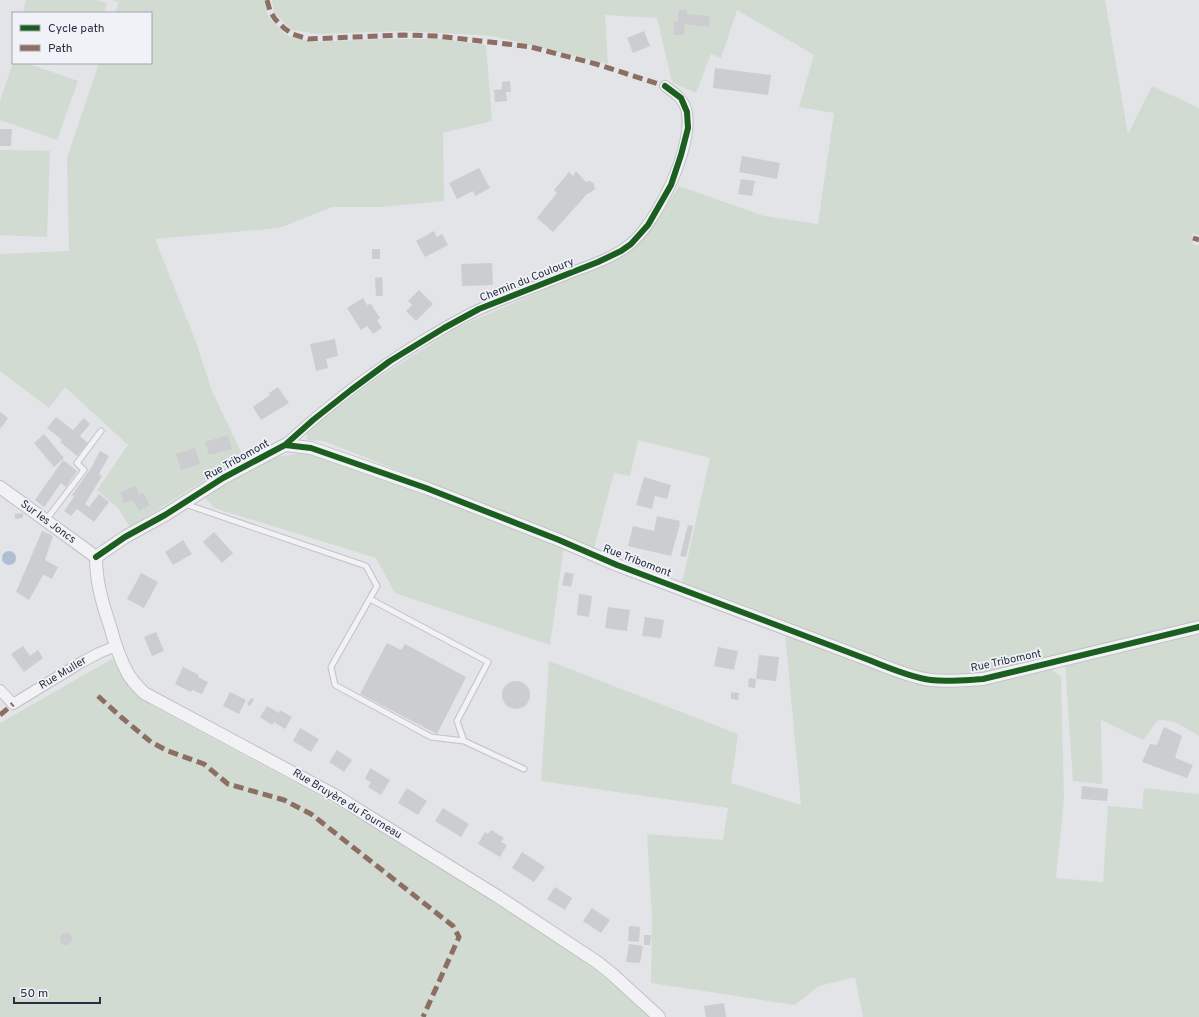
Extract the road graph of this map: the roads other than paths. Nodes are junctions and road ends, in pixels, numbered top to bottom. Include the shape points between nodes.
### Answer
1 (665, 86) dead end
2 (101, 431) dead end
3 (285, 445) junction
4 (0, 487) edge
5 (183, 503) junction
6 (46, 521) junction
7 (96, 557) junction
8 (370, 599) junction
9 (1199, 627) edge
10 (116, 646) junction
11 (0, 690) edge
12 (464, 741) junction
13 (524, 769) dead end
14 (659, 1017) edge

1 - 3 street, Chemin du Couloury via 681,98 687,112 688,128 671,185 648,225 631,244 598,262 479,310 444,328 390,361 350,390
2 - 6 lane via 77,463 84,470
3 - 5 street, Rue Tribomont
3 - 9 street, Rue Tribomont via 311,448 426,488 617,565 903,673 930,680 983,679
4 - 6 street, Sur les Joncs
5 - 7 street, Rue Tribomont
5 - 8 lane via 366,566 377,586
6 - 7 street, Sur les Joncs
7 - 10 street, Rue Bruyère du Fourneau via 96,577
8 - 12 lane via 488,662 456,721
8 - 12 lane via 332,667 335,685 431,737
10 - 11 street, Rue Muller via 82,662 13,704
10 - 14 street, Rue Bruyère du Fourneau via 127,672 144,693 336,796 497,896 597,962
12 - 13 lane

